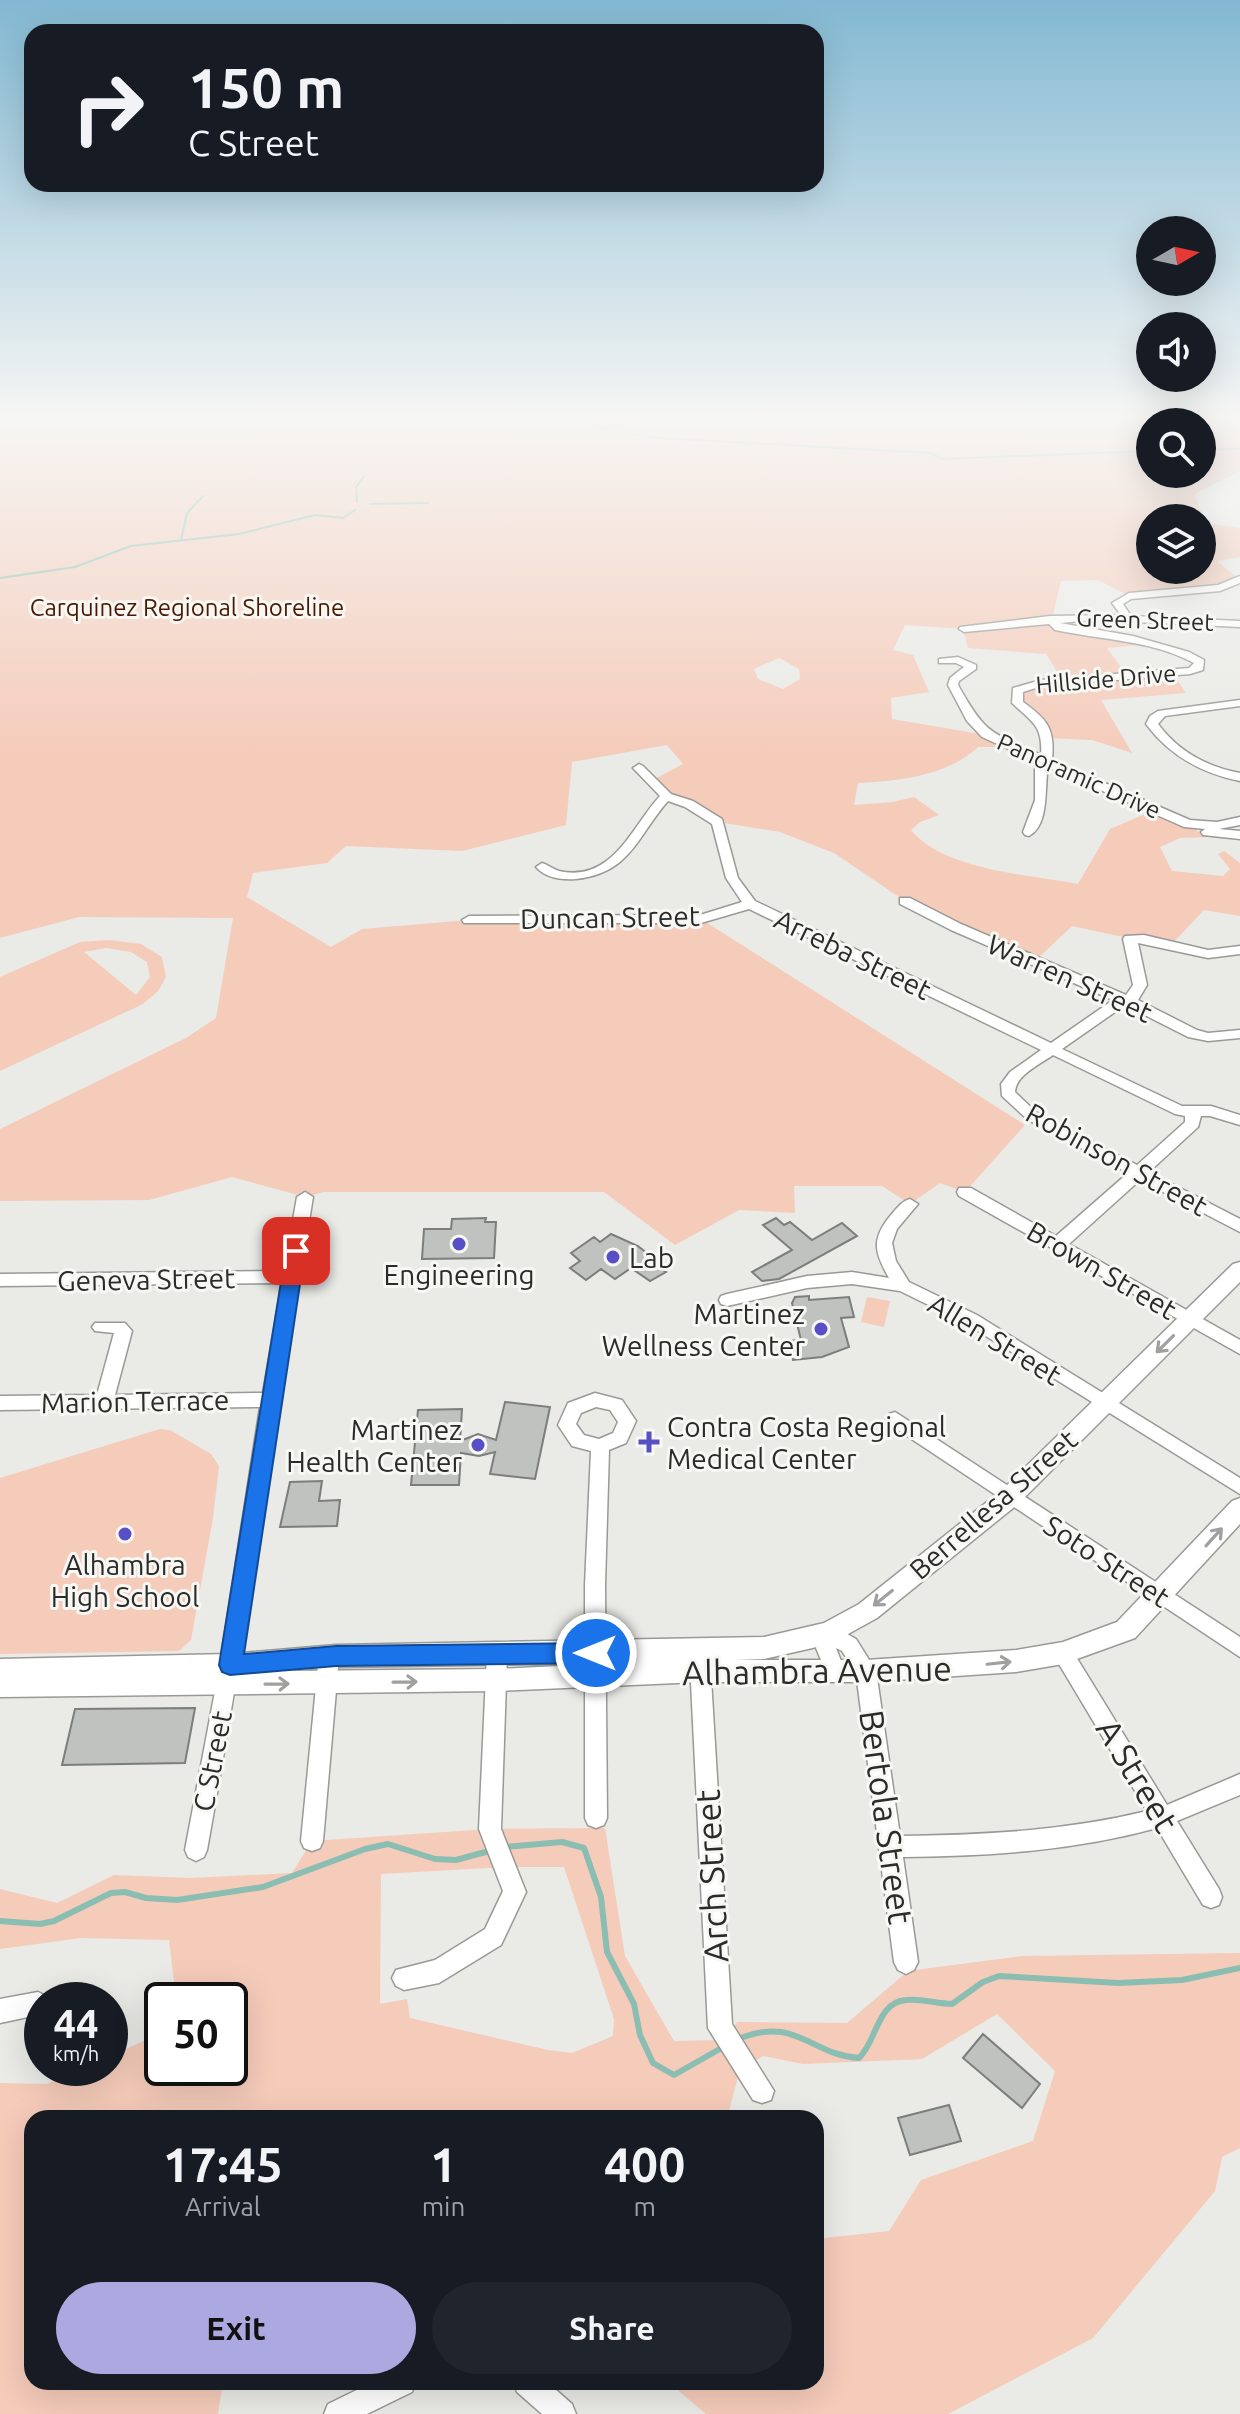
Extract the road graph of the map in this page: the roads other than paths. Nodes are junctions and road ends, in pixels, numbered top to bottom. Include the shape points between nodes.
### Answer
1 (1240, 579) edge
2 (1127, 617) junction
3 (1050, 619) junction
4 (1240, 624) edge
5 (964, 629) dead end
6 (943, 661) dead end
7 (1240, 703) edge
8 (1044, 760) junction
9 (639, 768) dead end
10 (1240, 777) edge
11 (667, 797) junction
12 (1240, 821) edge
13 (1188, 824) junction
14 (1029, 832) dead end
15 (1240, 835) edge
16 (542, 867) dead end
17 (905, 901) dead end
18 (750, 904) junction
19 (469, 920) dead end
20 (1238, 950) dead end
21 (1126, 1000) junction
22 (1240, 1034) edge
23 (1050, 1049) junction
24 (1193, 1112) junction
25 (1240, 1120) edge
26 (1140, 1173) junction
27 (965, 1192) dead end
28 (305, 1197) dead end
29 (910, 1204) dead end
30 (1240, 1226) edge
31 (1058, 1244) junction
32 (1240, 1269) edge
33 (291, 1277) junction
34 (0, 1280) edge
35 (903, 1286) junction
36 (727, 1300) dead end
37 (1189, 1319) junction
38 (101, 1327) dead end
39 (1240, 1348) edge
40 (271, 1400) junction
41 (104, 1402) junction
42 (0, 1403) edge
43 (1105, 1405) junction
44 (895, 1419) dead end
45 (600, 1446) dead end
46 (1240, 1487) edge
47 (1010, 1497) junction
48 (1240, 1508) edge
49 (1161, 1596) junction
50 (830, 1633) junction
51 (1240, 1648) edge
52 (497, 1653) junction
53 (1063, 1653) junction
54 (329, 1656) junction
55 (700, 1660) junction
56 (596, 1665) junction
57 (0, 1670) edge
58 (835, 1671) junction
59 (866, 1671) junction
60 (228, 1675) junction
61 (496, 1680) junction
62 (327, 1683) junction
63 (0, 1686) edge
64 (1240, 1784) edge
65 (596, 1818) dead end
66 (1164, 1818) junction
67 (312, 1841) dead end
68 (892, 1847) junction
69 (196, 1850) dead end
70 (1211, 1897) dead end
71 (906, 1962) dead end
72 (404, 1978) dead end
73 (24, 2007) edge
74 (0, 2011) edge
75 (762, 2091) dead end
76 (386, 2390) edge
77 (536, 2390) edge
78 (338, 2414) edge
79 (562, 2414) edge

1 - 2 street via 1220,588 1129,596 1117,603
2 - 3 street, Green Street
2 - 4 street, Green Street
3 - 5 street, Green Street
3 - 8 street, Hillside Drive via 1059,628 1129,638 1200,662 1190,671 1041,683 1017,690 1018,703 1044,727
6 - 8 street, Panoramic Drive via 958,660 972,667 953,685 986,735
7 - 10 street via 1162,713 1152,724 1189,758
8 - 13 street, Panoramic Drive
8 - 14 street via 1041,800
9 - 11 street
11 - 16 street via 623,855 609,864 563,876
11 - 18 street, Arreba Street via 718,822 732,878
12 - 13 street, Panoramic Drive
13 - 15 street via 1200,831
17 - 21 street, Warren Street
18 - 19 street, Duncan Street via 701,919
18 - 23 street, Arreba Street
20 - 21 street via 1198,955 1130,939 1140,985
21 - 22 street, Warren Street via 1193,1034
21 - 23 street, Robinson Street
23 - 24 street, Arreba Street via 1180,1111
23 - 26 street, Robinson Street via 1015,1075 1007,1093 1033,1117
24 - 25 street, Arreba Street via 1211,1111
24 - 26 street via 1193,1124
26 - 30 street, Robinson Street
26 - 31 street
27 - 31 street, Brown Street
28 - 33 street, C Street
29 - 35 street via 884,1238 886,1260
31 - 37 street, Brown Street
32 - 37 main road, Berrellesa Street
33 - 34 street, Geneva Street
33 - 40 street, C Street
35 - 36 street, Allen Street via 852,1278
35 - 43 street, Allen Street via 971,1319
37 - 39 street, Brown Street
37 -> 43 main road, Berrellesa Street
38 - 41 street via 123,1331
40 - 41 street, Marion Terrace
40 - 60 street, C Street
41 - 42 street, Marion Terrace
43 - 46 street, Allen Street
43 - 47 main road, Berrellesa Street
44 - 47 street, Soto Street
45 - 56 street
47 - 49 street, Soto Street
47 -> 50 main road, Berrellesa Street via 868,1611
49 -> 48 main road, Alhambra Avenue
49 - 51 street, Soto Street
49 - 53 main road, Alhambra Avenue via 1126,1630
50 - 55 main road, Berrellesa Street
50 - 58 street via 826,1648
50 - 59 street, Bertola Street via 849,1645
52 - 54 main road, Alhambra Avenue
52 - 56 main road, Alhambra Avenue
52 - 61 street
59 -> 53 main road, Alhambra Avenue via 974,1666
53 - 66 street, A Street
54 - 60 main road, Alhambra Avenue
54 - 62 street
55 - 56 main road, Alhambra Avenue
55 - 58 main road, Alhambra Avenue
55 - 75 street, Arch Street via 720,2028
56 - 61 main road, Alhambra Avenue
56 - 65 street
57 - 60 main road, Alhambra Avenue
58 - 59 main road, Alhambra Avenue
59 - 68 street, Bertola Street
60 -> 62 main road, Alhambra Avenue
60 - 63 main road, Alhambra Avenue
60 - 69 street, C Street
62 -> 61 main road, Alhambra Avenue
61 - 72 street via 490,1829 515,1892 493,1937 439,1971
62 - 67 street
64 - 66 street
66 - 68 street via 1044,1842
66 - 70 street, A Street
68 - 71 street, Bertola Street
73 - 74 street
76 - 78 street
77 - 79 street

